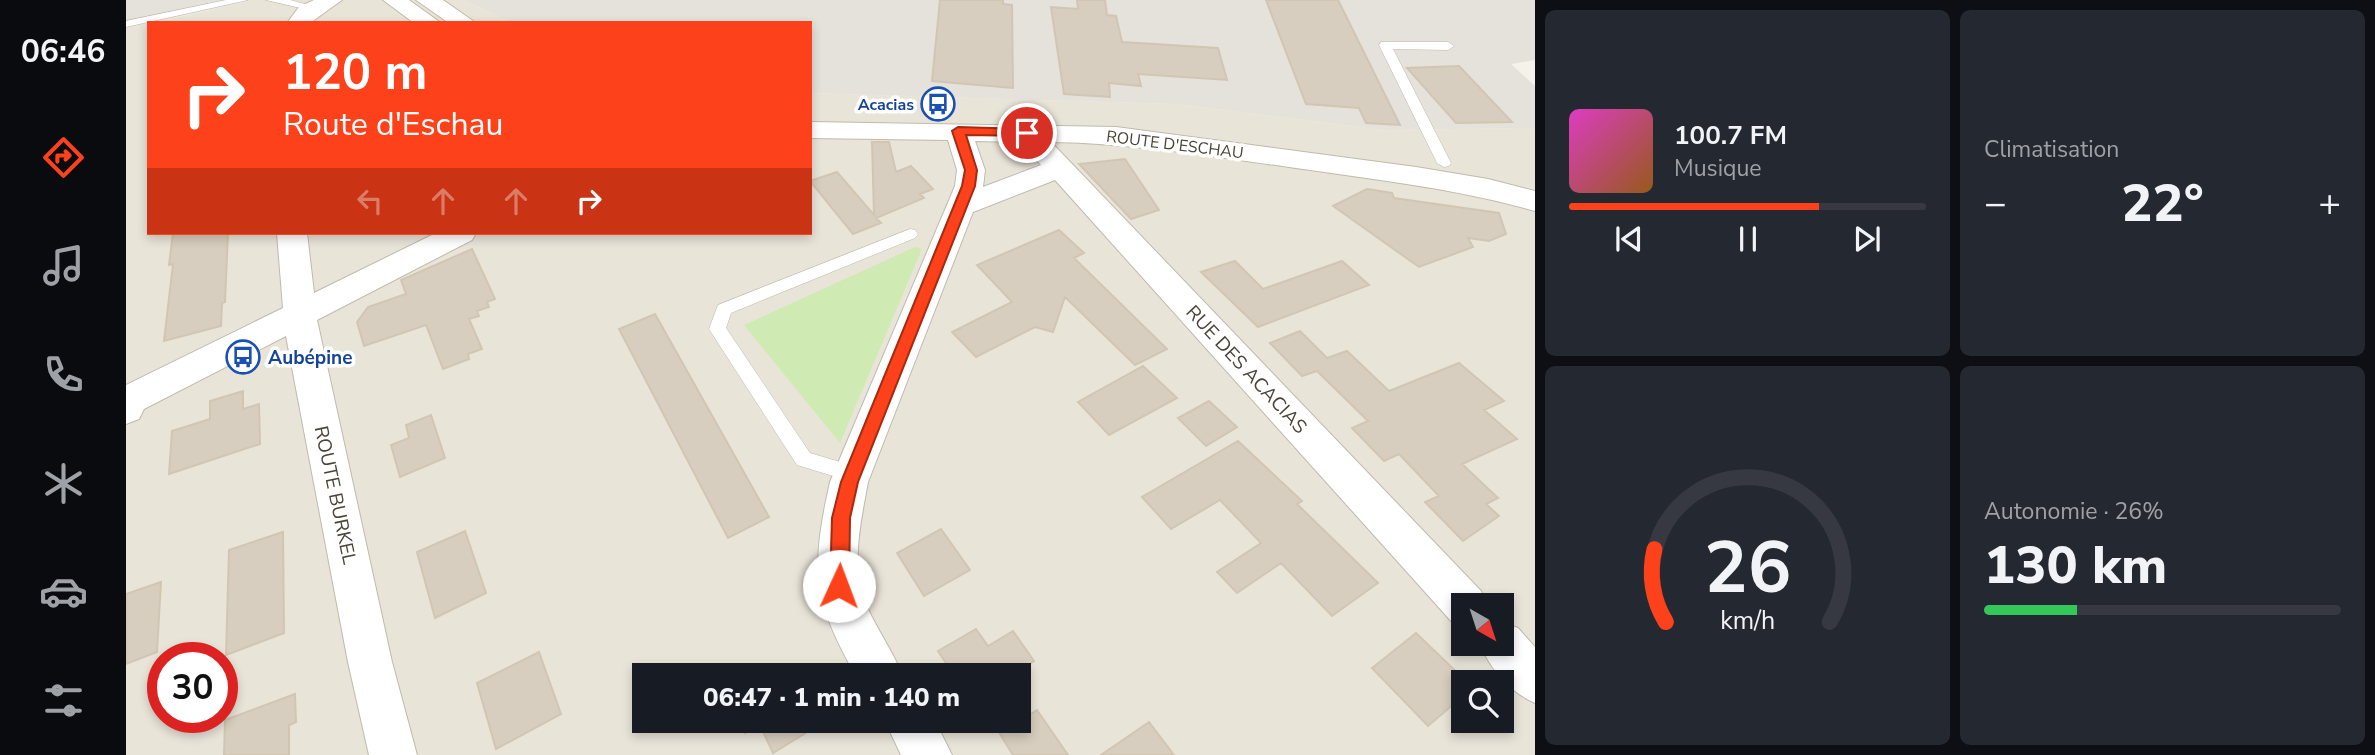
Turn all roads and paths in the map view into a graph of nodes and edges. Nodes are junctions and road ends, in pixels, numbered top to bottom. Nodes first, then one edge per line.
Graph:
1 (242, 0) edge
2 (272, 0) edge
3 (394, 0) edge
4 (427, 0) edge
5 (314, 10) edge
6 (426, 21) edge
7 (462, 21) edge
8 (126, 24) edge
9 (1448, 46) dead end
10 (812, 114) edge
11 (812, 130) edge
12 (958, 131) junction
13 (1027, 133) junction
14 (1444, 163) junction
15 (1059, 167) junction
16 (1535, 177) edge
17 (1488, 188) junction
18 (1535, 191) edge
19 (1535, 201) edge
20 (960, 206) junction
21 (909, 234) dead end
22 (292, 235) edge
23 (457, 235) edge
24 (300, 316) junction
25 (127, 404) edge
26 (853, 474) junction
27 (1454, 593) edge
28 (1513, 656) edge
29 (873, 663) edge
30 (1535, 680) edge
31 (915, 733) edge
32 (393, 755) edge
33 (928, 755) edge

1 - 8 lane
2 - 5 lane
3 - 6 street
4 - 7 street
9 - 14 lane
10 - 14 street, ROUTE D'ESCHAU
11 - 12 street, ROUTE D'ESCHAU
12 - 13 street, ROUTE D'ESCHAU
12 - 20 street
13 - 15 street, RUE DES ACACIAS
13 - 17 street, ROUTE D'ESCHAU
14 - 16 street, ROUTE D'ESCHAU
15 - 20 street
15 - 27 street, RUE DES ACACIAS
17 - 18 street
17 - 19 street, ROUTE D'ESCHAU
20 - 26 street
21 - 26 lane
22 - 24 street, ROUTE BURKEL
23 - 24 street
24 - 25 street
24 - 32 street, ROUTE BURKEL
26 - 29 street
28 - 30 street
31 - 33 street

